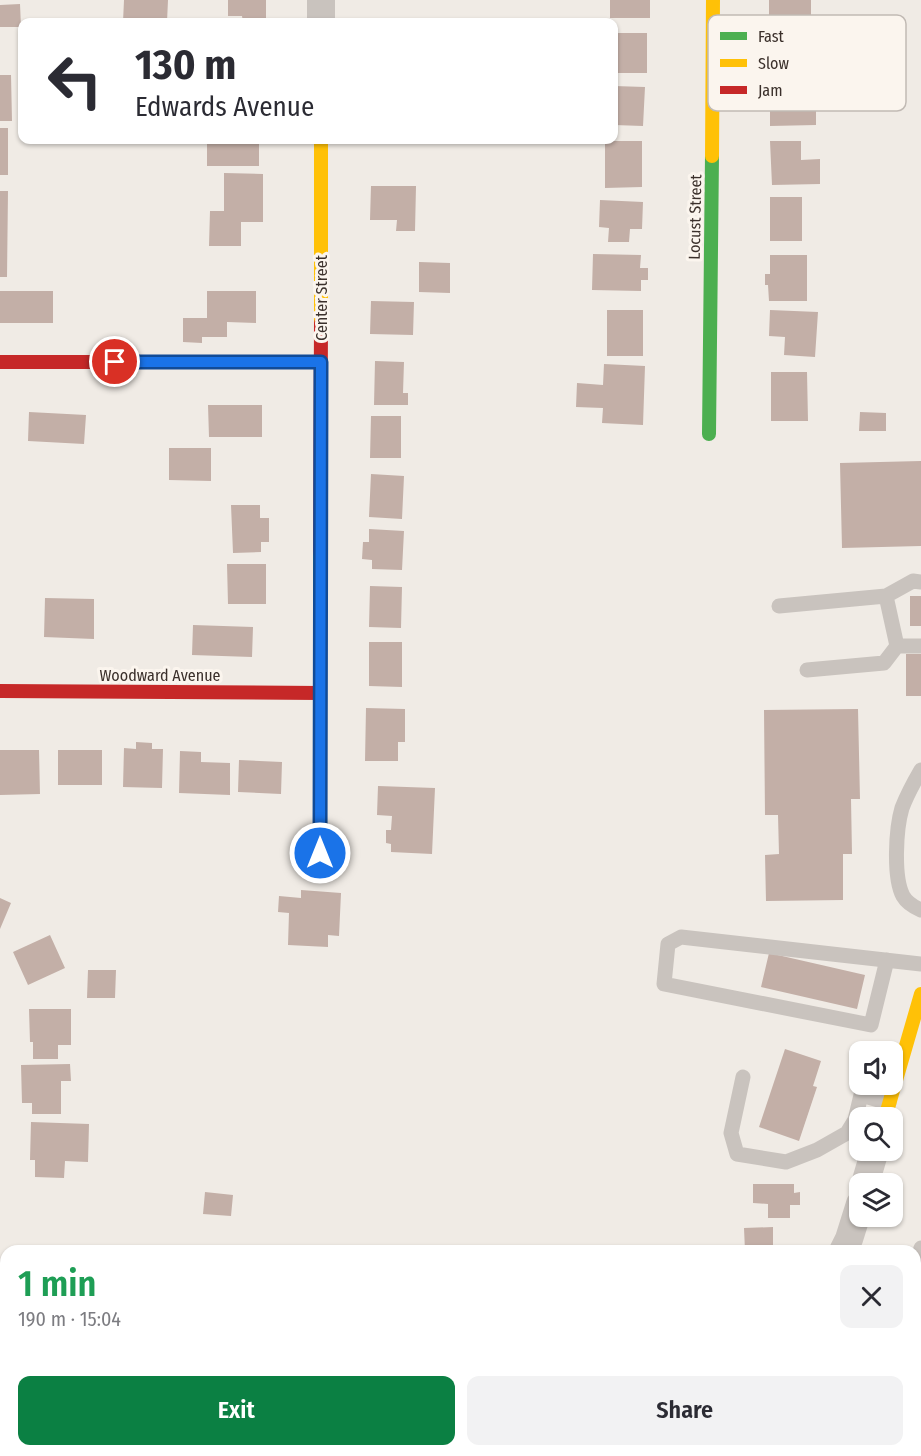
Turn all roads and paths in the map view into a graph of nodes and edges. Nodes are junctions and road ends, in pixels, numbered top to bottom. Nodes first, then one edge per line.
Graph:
1 (321, 0) edge
2 (713, 0) edge
3 (713, 15) edge
4 (321, 18) edge
5 (712, 111) edge
6 (321, 144) edge
7 (0, 362) edge
8 (321, 362) junction
9 (709, 435) dead end
10 (921, 582) edge
11 (886, 596) junction
12 (779, 606) dead end
13 (897, 646) junction
14 (921, 646) edge
15 (807, 670) dead end
16 (0, 690) edge
17 (320, 693) junction
18 (921, 770) edge
19 (320, 853) dead end
20 (921, 910) edge
21 (887, 960) junction
22 (921, 964) edge
23 (921, 994) edge
24 (916, 1030) edge
25 (743, 1077) dead end
26 (858, 1107) edge
27 (882, 1107) edge
28 (888, 1107) edge
29 (849, 1130) edge
30 (853, 1227) edge
31 (846, 1245) edge

1 - 4 street
2 - 3 street, Locust Street
5 - 9 street, Locust Street
6 - 8 street, Center Street
7 - 8 street
8 - 17 street, Center Street
10 - 11 lane
11 - 12 lane
11 - 13 lane
13 - 14 lane
13 - 15 lane
16 - 17 street, Woodward Avenue
17 - 19 street, Center Street
18 - 20 lane
21 - 21 lane
21 - 22 lane
23 - 24 street
24 - 28 street
25 - 29 lane
26 - 27 lane
30 - 31 street

